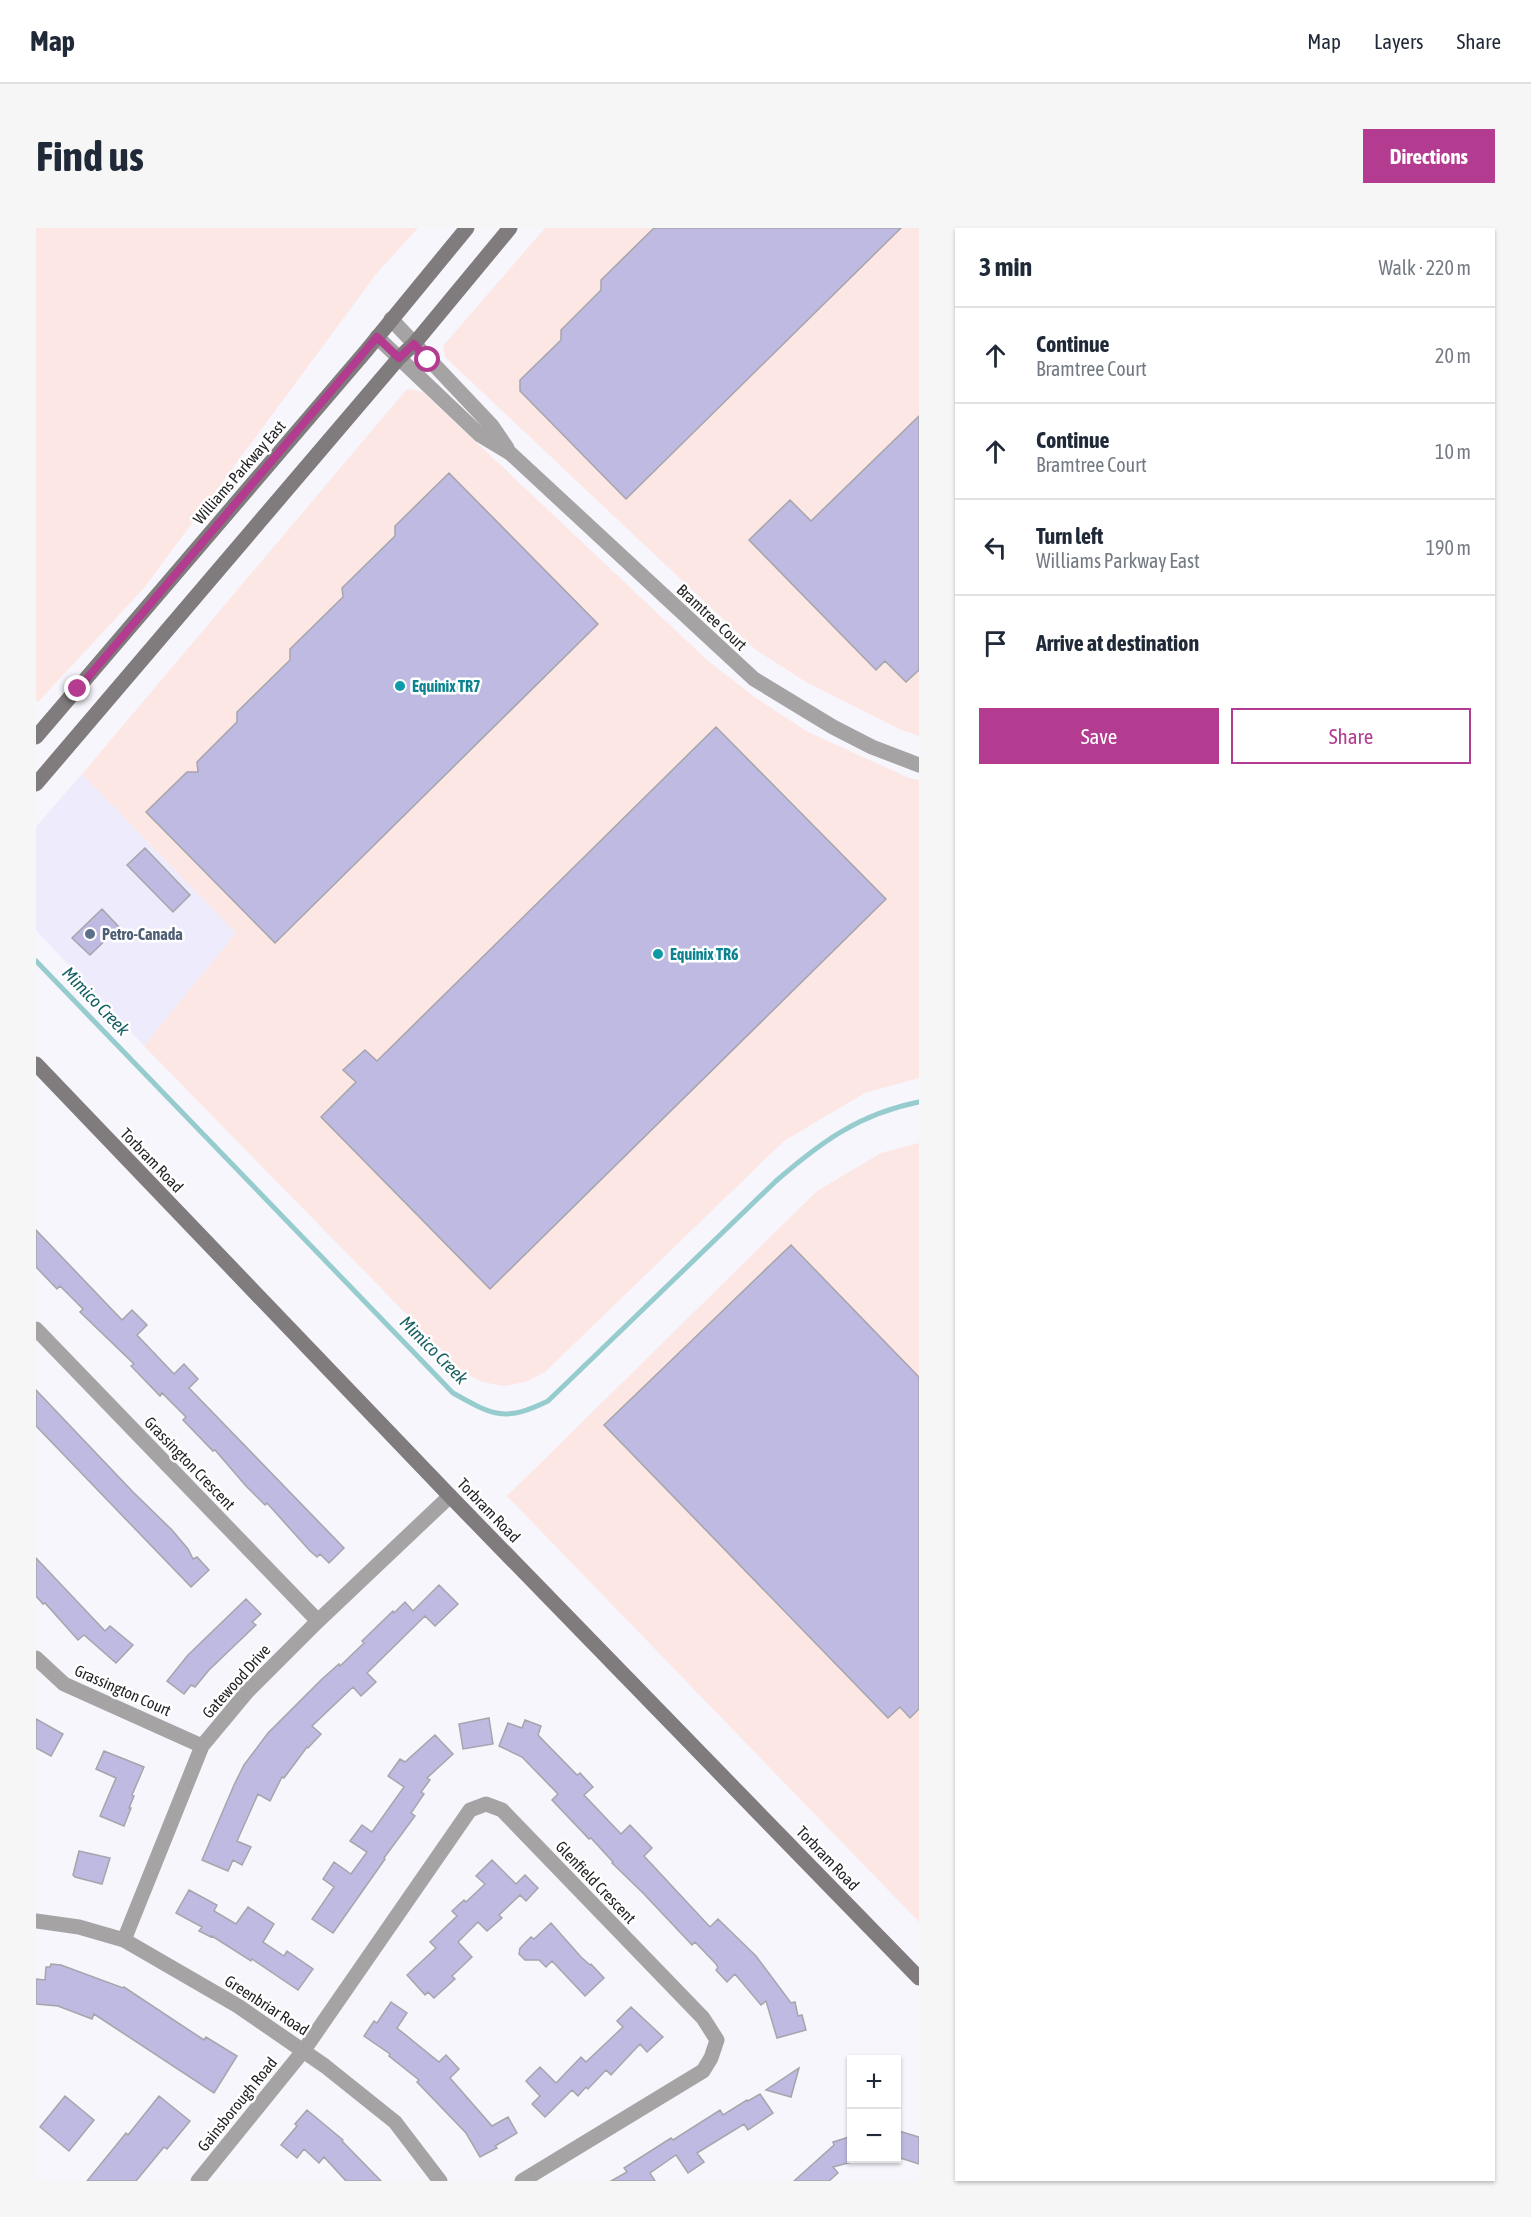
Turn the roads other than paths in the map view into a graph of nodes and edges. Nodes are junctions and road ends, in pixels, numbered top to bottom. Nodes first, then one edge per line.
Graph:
1 (467, 228) edge
2 (510, 228) edge
3 (391, 319) junction
4 (377, 337) junction
5 (414, 344) junction
6 (399, 358) junction
7 (510, 453) junction
8 (36, 738) edge
9 (919, 765) edge
10 (36, 784) edge
11 (36, 1064) edge
12 (36, 1329) edge
13 (450, 1496) junction
14 (318, 1621) junction
15 (36, 1658) edge
16 (202, 1746) junction
17 (36, 1921) edge
18 (124, 1941) junction
19 (919, 1978) edge
20 (304, 2050) junction
21 (198, 2181) edge
22 (440, 2181) edge
23 (522, 2181) edge

1 - 3 main road, Williams Parkway East
2 - 5 main road
3 - 4 main road, Williams Parkway East
3 - 5 street, Bramtree Court
4 - 6 street, Bramtree Court
4 - 8 main road, Williams Parkway East
5 - 6 main road
5 - 7 street, Bramtree Court
6 - 7 street, Bramtree Court
6 - 10 main road
7 - 9 street, Bramtree Court
11 - 13 main road, Torbram Road
12 - 14 street, Grassington Crescent
13 - 14 street, Gatewood Drive
13 - 19 main road, Torbram Road
14 - 16 street, Gatewood Drive
15 - 16 street, Grassington Court
16 - 18 street, Gatewood Drive
17 - 18 street, Greenbriar Road
18 - 20 street, Greenbriar Road
20 - 21 street, Gainsborough Road
20 - 22 street, Greenbriar Road
20 - 23 street, Glenfield Crescent

